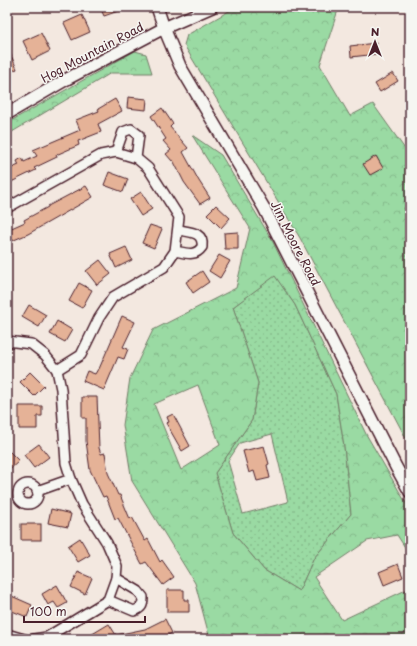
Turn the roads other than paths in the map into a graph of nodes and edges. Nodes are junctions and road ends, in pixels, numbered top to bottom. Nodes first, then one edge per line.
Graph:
1 (157, 7) edge
2 (212, 7) edge
3 (164, 28) junction
4 (7, 114) edge
5 (116, 152) junction
6 (136, 158) junction
7 (7, 208) edge
8 (179, 230) junction
9 (175, 251) junction
10 (7, 341) edge
11 (57, 370) junction
12 (70, 479) junction
13 (37, 490) dead end
14 (410, 492) edge
15 (116, 578) junction
16 (108, 600) junction
17 (7, 634) edge
18 (24, 639) edge
19 (34, 639) edge

1 - 3 street, Jim Moore Road
2 - 3 street, Hog Mountain Road
3 - 4 street, Hog Mountain Road
3 - 14 street, Jim Moore Road
5 - 6 street
5 - 6 street
5 - 7 street
6 - 8 street
8 - 9 street
8 - 9 street
9 - 11 street
10 - 11 street
11 - 12 street
12 - 13 street
12 - 15 street
15 - 16 street
15 - 16 street
16 - 19 street
17 - 18 street

